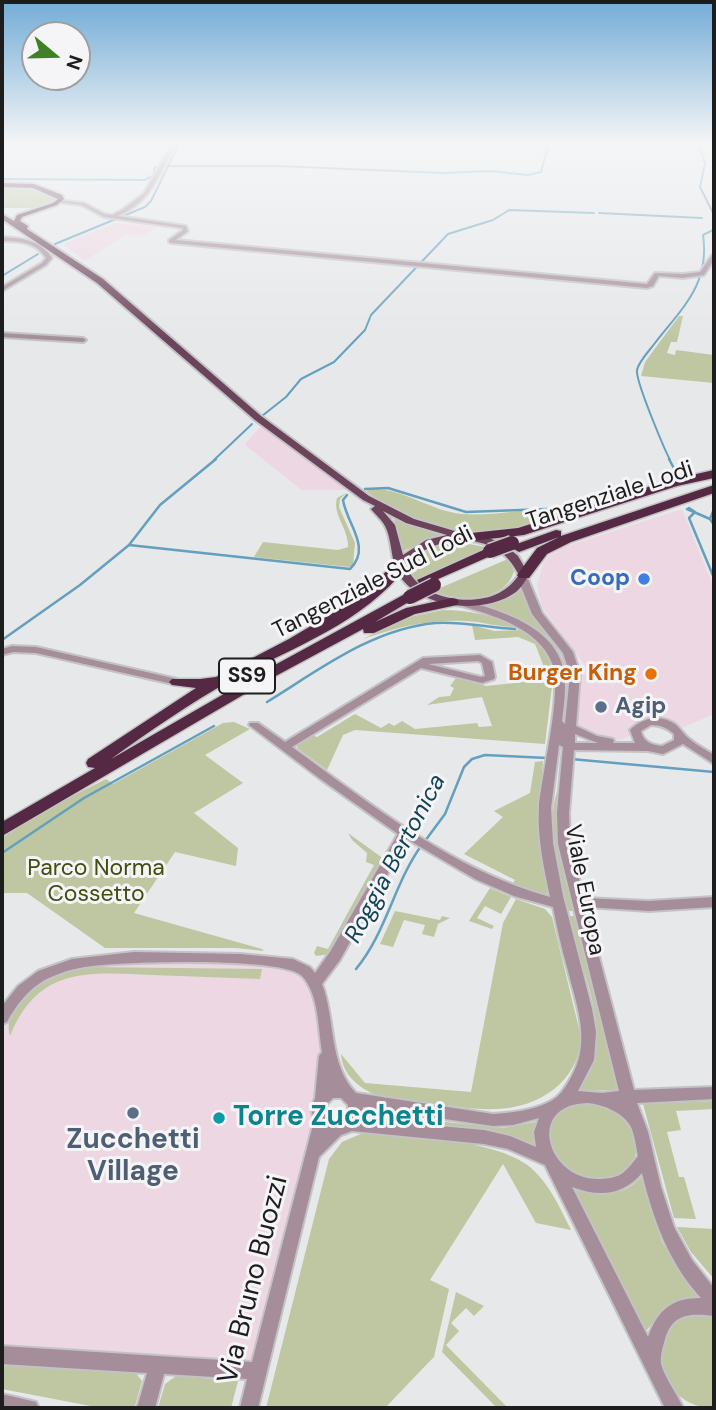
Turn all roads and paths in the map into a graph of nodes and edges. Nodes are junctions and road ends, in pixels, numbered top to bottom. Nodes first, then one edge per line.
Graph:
1 (42, 208) edge
2 (90, 208) edge
3 (129, 208) edge
4 (36, 210) junction
5 (6, 212) edge
6 (111, 217) junction
7 (2, 223) edge
8 (29, 233) junction
9 (2, 239) edge
10 (714, 256) edge
11 (2, 289) edge
12 (2, 335) edge
13 (83, 340) dead end
14 (714, 475) edge
15 (714, 484) edge
16 (714, 489) edge
17 (366, 498) junction
18 (468, 537) junction
19 (515, 545) junction
20 (400, 564) junction
21 (523, 577) junction
22 (406, 594) junction
23 (457, 602) junction
24 (2, 652) edge
25 (421, 665) junction
26 (224, 678) junction
27 (177, 682) junction
28 (560, 683) junction
29 (182, 703) junction
30 (254, 725) dead end
31 (570, 728) junction
32 (635, 734) junction
33 (680, 737) junction
34 (285, 747) junction
35 (648, 747) junction
36 (670, 748) junction
37 (568, 755) junction
38 (712, 759) edge
39 (116, 761) junction
40 (94, 764) junction
41 (2, 819) edge
42 (2, 830) edge
43 (405, 832) junction
44 (578, 902) junction
45 (714, 902) edge
46 (558, 904) junction
47 (314, 984) junction
48 (2, 1018) edge
49 (328, 1042) junction
50 (714, 1093) edge
51 (628, 1097) junction
52 (322, 1098) junction
53 (351, 1098) junction
54 (600, 1098) junction
55 (559, 1104) junction
56 (635, 1120) junction
57 (321, 1121) junction
58 (344, 1126) junction
59 (645, 1159) junction
60 (310, 1164) junction
61 (551, 1164) junction
62 (714, 1300) edge
63 (714, 1308) edge
64 (2, 1355) edge
65 (652, 1362) junction
66 (158, 1364) junction
67 (258, 1371) junction
68 (671, 1401) edge
69 (2, 1403) edge
70 (30, 1408) edge
71 (146, 1408) edge
72 (249, 1408) edge
73 (682, 1408) edge

1 - 4 main road
2 - 6 street
3 - 6 street
4 - 5 main road
4 - 8 main road
5 - 8 main road
6 - 10 street
7 - 8 main road
8 - 17 main road
9 - 11 street
12 - 13 street
14 - 18 highway
14 - 19 highway, Tangenziale Sud Lodi / SS9
15 - 19 highway, Tangenziale Lodi / SS9
16 - 21 highway
17 - 18 main road
17 - 20 main road
18 - 20 main road
18 - 21 main road
19 - 22 highway, Tangenziale Sud Lodi / SS9, bridge
20 - 23 main road
20 - 26 highway
21 - 23 main road
21 - 31 street, Viale Europa
22 - 39 highway, Tangenziale Sud Lodi / SS9
22 - 40 highway, Tangenziale Sud Lodi / SS9
23 - 28 street, Viale Europa
23 - 39 highway
24 - 27 street
25 - 25 street
25 - 34 street
26 - 27 highway
26 - 29 highway
27 - 29 highway
28 - 37 street, Viale Europa
28 - 46 street, Viale Europa
29 - 40 highway
30 - 34 street
31 - 32 street
31 - 37 street, Viale Europa
32 - 33 street
32 - 35 street
33 - 36 street
33 - 38 street
34 - 43 street
35 - 36 street
35 - 37 street
36 - 38 street
37 - 44 street, Viale Europa
39 - 42 highway, Tangenziale Sud Lodi / SS9
40 - 41 highway, Tangenziale Sud Lodi / SS9
43 - 46 street
43 - 47 street
44 - 45 street
44 - 51 street, Viale Europa
46 - 55 street, Viale Europa
47 - 48 street
47 - 49 street
49 - 52 street
49 - 53 street
50 - 51 street
51 - 54 street
51 - 56 street, Viale Europa
52 - 53 street
52 - 57 street
53 - 55 street
53 - 58 street
54 - 55 street
54 - 56 street
55 - 61 street, Viale Europa
56 - 59 street, Viale Europa
57 - 58 street
57 - 60 street, Via Bruno Buozzi
58 - 60 street, Via Bruno Buozzi
58 - 61 street
59 - 61 street
59 - 62 street, Viale Europa
60 - 67 street, Via Bruno Buozzi
61 - 65 street, Viale Europa
63 - 65 street
64 - 66 street
65 - 68 street, Viale Europa
66 - 67 street
66 - 71 street
67 - 72 street, Via Bruno Buozzi
68 - 73 street, Viale Europa
69 - 70 street

